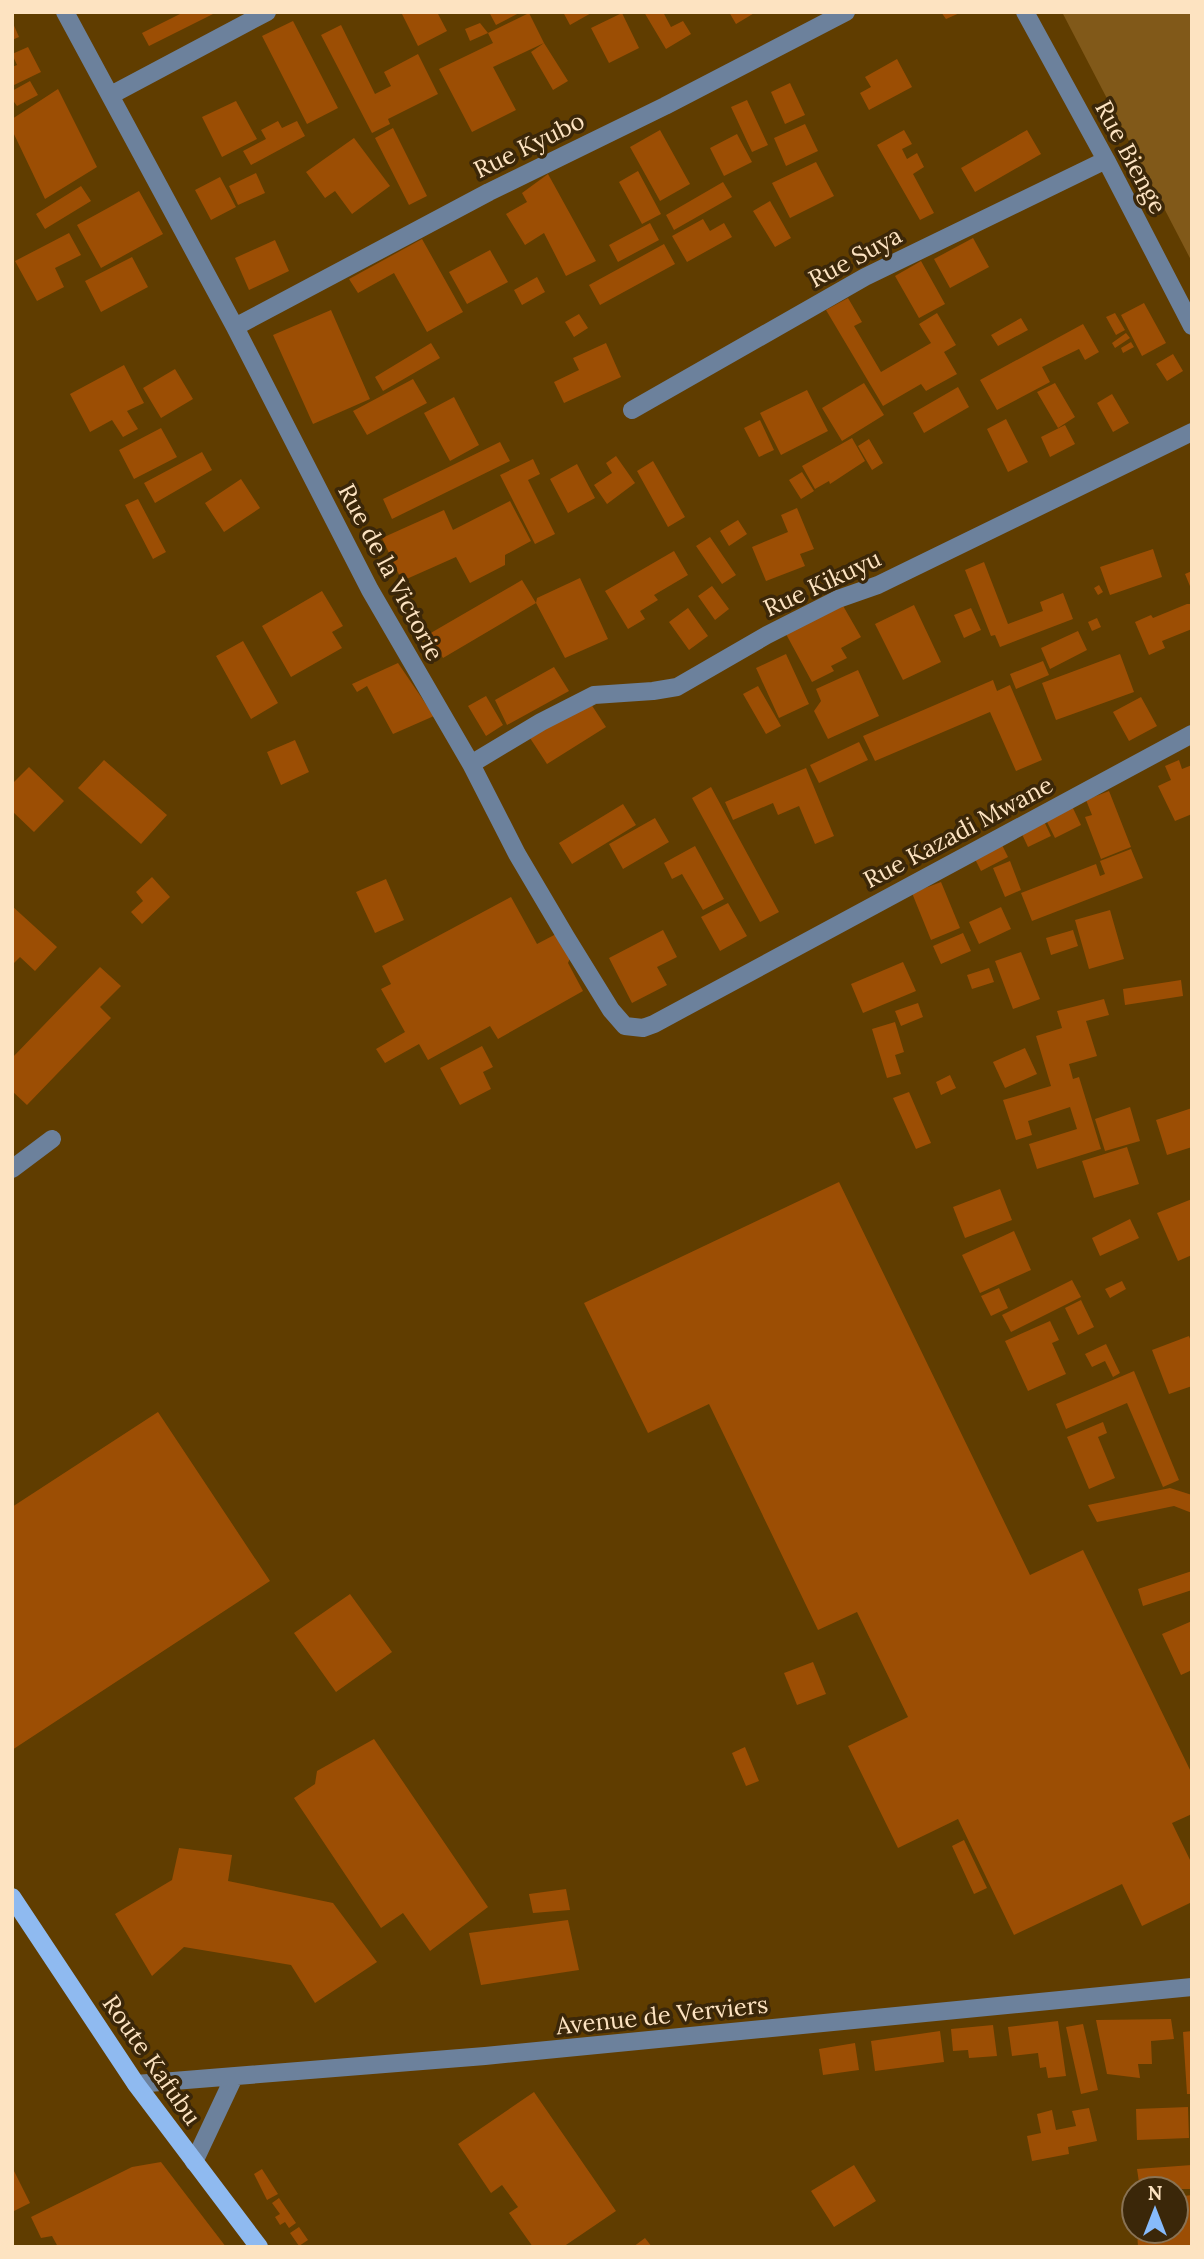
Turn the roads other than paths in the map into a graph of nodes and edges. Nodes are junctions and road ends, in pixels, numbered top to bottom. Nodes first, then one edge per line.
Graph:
1 (65, 12) edge
2 (267, 12) edge
3 (846, 12) edge
4 (1026, 12) edge
5 (111, 95) junction
6 (1106, 160) junction
7 (1192, 326) edge
8 (235, 327) junction
9 (632, 410) dead end
10 (1192, 432) edge
11 (1192, 734) edge
12 (471, 764) junction
13 (747, 973) joint
14 (52, 1139) dead end
15 (12, 1169) edge
16 (12, 1897) edge
17 (1192, 1987) edge
18 (234, 2077) junction
19 (136, 2084) junction
20 (194, 2162) junction
21 (259, 2247) edge

1 - 5 street, Rue de la Victorie
2 - 5 street
3 - 8 street, Rue Kyubo
4 - 6 street, Rue Bienge
5 - 8 street, Rue de la Victorie
6 - 7 street, Rue Bienge
6 - 9 street, Rue Suya
8 - 12 street, Rue de la Victorie
10 - 12 street, Rue Kikuyu
11 - 13 street, Rue Kazadi Mwane
12 - 13 street, Rue de la Victorie
14 - 15 street
16 - 19 main road, Route Kafubu
17 - 18 street, Avenue de Verviers
18 - 19 street, Avenue de Verviers
18 - 20 street
19 - 20 main road, Route Kafubu
20 - 21 main road, Route Kafubu

